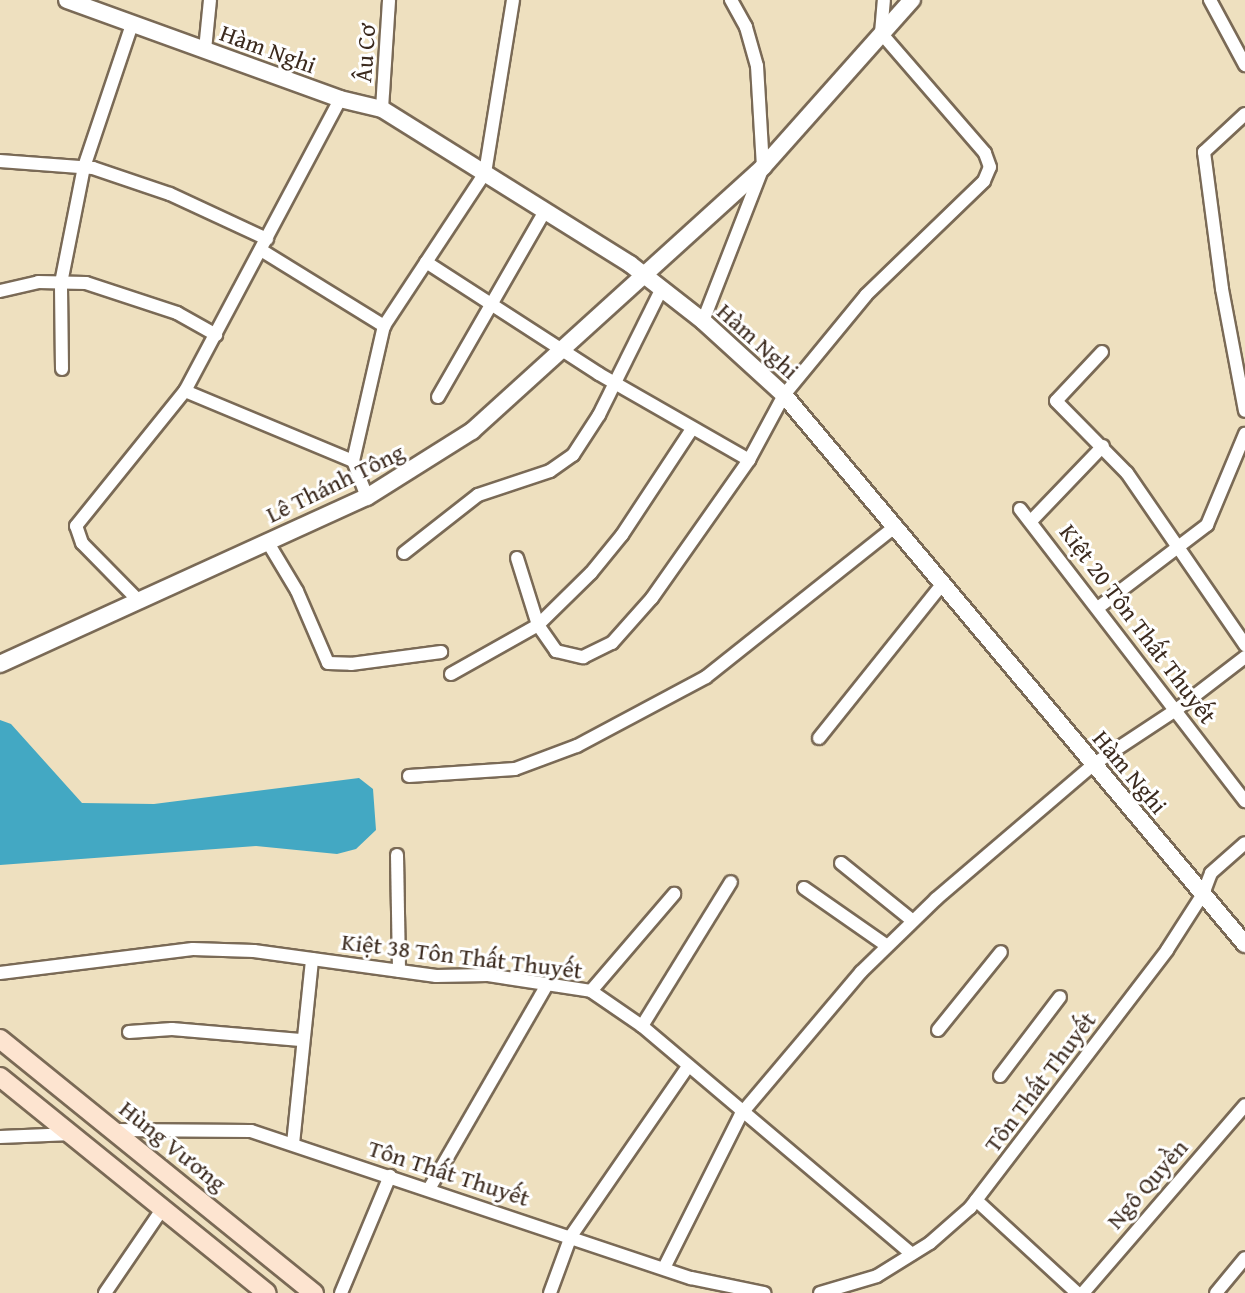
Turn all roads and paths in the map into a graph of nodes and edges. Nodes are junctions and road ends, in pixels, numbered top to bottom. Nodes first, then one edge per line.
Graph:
1 (67, 0) edge
2 (210, 0) edge
3 (389, 0) edge
4 (513, 0) edge
5 (731, 0) edge
6 (884, 0) edge
7 (912, 0) edge
8 (1210, 0) edge
9 (100, 6) edge
10 (132, 23) junction
11 (881, 33) junction
12 (205, 50) junction
13 (1245, 65) edge
14 (340, 100) junction
15 (382, 109) junction
16 (1245, 114) edge
17 (0, 162) edge
18 (84, 167) junction
19 (763, 167) junction
20 (485, 173) junction
21 (545, 211) junction
22 (264, 245) junction
23 (426, 262) junction
24 (644, 273) junction
25 (61, 283) junction
26 (662, 288) junction
27 (0, 291) edge
28 (494, 306) junction
29 (704, 321) junction
30 (384, 326) junction
31 (216, 335) junction
32 (562, 349) junction
33 (1102, 352) dead end
34 (62, 369) dead end
35 (615, 384) junction
36 (186, 391) junction
37 (784, 395) junction
38 (438, 397) dead end
39 (1245, 411) edge
40 (692, 429) junction
41 (1245, 434) edge
42 (1103, 446) junction
43 (749, 460) junction
44 (353, 461) junction
45 (367, 498) junction
46 (1020, 509) dead end
47 (1032, 519) junction
48 (896, 526) junction
49 (267, 541) junction
50 (1180, 547) junction
51 (404, 554) dead end
52 (517, 558) dead end
53 (943, 583) junction
54 (137, 598) junction
55 (1099, 607) junction
56 (538, 625) junction
57 (1245, 645) edge
58 (441, 652) dead end
59 (1245, 657) edge
60 (0, 664) edge
61 (451, 674) dead end
62 (1176, 710) junction
63 (819, 738) dead end
64 (1094, 764) junction
65 (409, 776) dead end
66 (1245, 801) edge
67 (1245, 843) edge
68 (397, 855) dead end
69 (841, 863) dead end
70 (731, 882) dead end
71 (804, 888) dead end
72 (674, 894) dead end
73 (1203, 894) junction
74 (913, 921) junction
75 (1245, 944) edge
76 (887, 946) junction
77 (1001, 952) dead end
78 (312, 959) junction
79 (399, 971) junction
80 (0, 973) edge
81 (548, 983) junction
82 (591, 991) junction
83 (1060, 997) dead end
84 (642, 1026) junction
85 (938, 1030) dead end
86 (130, 1032) dead end
87 (0, 1039) edge
88 (302, 1040) junction
89 (687, 1068) junction
90 (1000, 1076) dead end
91 (0, 1077) edge
92 (1245, 1105) edge
93 (741, 1114) junction
94 (115, 1130) junction
95 (72, 1134) junction
96 (0, 1137) edge
97 (293, 1144) junction
98 (390, 1176) junction
99 (429, 1189) junction
100 (976, 1200) junction
101 (163, 1208) junction
102 (571, 1236) junction
103 (912, 1254) junction
104 (1245, 1258) edge
105 (663, 1268) junction
106 (836, 1292) edge
107 (105, 1293) edge
108 (268, 1293) edge
109 (314, 1293) edge
110 (341, 1293) edge
111 (550, 1293) edge
112 (764, 1293) edge
113 (820, 1293) edge
114 (1077, 1293) edge
115 (1083, 1293) edge
116 (1216, 1293) edge

1 - 9 street, Hàm Nghi
2 - 12 street
3 - 15 street, Âu Cơ
4 - 20 street
5 - 19 street
6 - 11 street
7 - 11 street, Lê Thánh Tông
8 - 13 street
9 - 10 street, Hàm Nghi
10 - 12 street, Hàm Nghi
10 - 18 street
11 - 19 street, Lê Thánh Tông
11 - 37 street
12 - 14 street, Hàm Nghi
14 - 15 street, Hàm Nghi
14 - 22 street
15 - 20 street, Hàm Nghi
16 - 39 street
17 - 18 street
18 - 22 street
18 - 25 street
19 - 24 street, Lê Thánh Tông
19 - 29 street
20 - 21 street, Hàm Nghi
20 - 23 street
21 - 24 street, Hàm Nghi
21 - 28 street
22 - 30 street
22 - 31 street
23 - 28 street
23 - 30 street
24 - 26 street, Hàm Nghi
24 - 32 street, Lê Thánh Tông
25 - 27 street
25 - 31 street
25 - 34 street
26 - 29 street, Hàm Nghi
26 - 35 street
28 - 32 street
28 - 38 street
29 - 37 street, Hàm Nghi
30 - 44 street
31 - 36 street
32 - 35 street
32 - 45 street, Lê Thánh Tông
33 - 42 street
35 - 40 street
35 - 51 street
36 - 44 street
36 - 54 street
37 - 43 street
37 - 48 street, Hàm Nghi
40 - 43 street
40 - 56 street
41 - 50 street
42 - 47 street
42 - 50 street
43 - 56 street
44 - 45 street
45 - 49 street, Lê Thánh Tông
46 - 47 street, Kiệt 20 Tôn Thất Thuyết
47 - 55 street, Kiệt 20 Tôn Thất Thuyết
48 - 53 street, Hàm Nghi
48 - 65 street
49 - 54 street, Lê Thánh Tông
49 - 58 street
50 - 55 street
50 - 57 street
52 - 56 street
53 - 63 street
53 - 64 street, Hàm Nghi
54 - 60 street, Lê Thánh Tông
55 - 62 street, Kiệt 20 Tôn Thất Thuyết
56 - 61 street
59 - 62 street
62 - 64 street
62 - 66 street, Kiệt 20 Tôn Thất Thuyết
64 - 73 street, Hàm Nghi
64 - 74 street
67 - 73 street, Tôn Thất Thuyết
68 - 79 street
69 - 74 street
70 - 84 street
71 - 76 street
72 - 82 street
73 - 75 street, Hàm Nghi
73 - 100 street, Tôn Thất Thuyết
74 - 76 street
76 - 93 street
77 - 85 street
78 - 79 street, Kiệt 38 Tôn Thất Thuyết
78 - 80 street, Kiệt 38 Tôn Thất Thuyết
78 - 88 street
79 - 81 street, Kiệt 38 Tôn Thất Thuyết
81 - 82 street, Kiệt 38 Tôn Thất Thuyết
81 - 99 street
82 - 84 street, Kiệt 38 Tôn Thất Thuyết
83 - 90 street
84 - 89 street, Kiệt 38 Tôn Thất Thuyết
86 - 88 street
87 - 94 main road, Hùng Vương
88 - 97 street
89 - 93 street, Kiệt 38 Tôn Thất Thuyết
89 - 102 street
91 - 95 main road
92 - 115 street, Ngô Quyền
93 - 103 street, Kiệt 38 Tôn Thất Thuyết
93 - 105 street
94 - 95 main road
94 - 97 street, Tôn Thất Thuyết
94 - 109 main road, Hùng Vương
95 - 96 street
95 - 101 main road
97 - 98 street, Tôn Thất Thuyết
98 - 99 street, Tôn Thất Thuyết
98 - 110 street
99 - 102 street, Tôn Thất Thuyết
100 - 103 street, Tôn Thất Thuyết
100 - 114 street
101 - 107 street
101 - 108 main road
102 - 105 street, Tôn Thất Thuyết
102 - 111 street
103 - 106 street, Tôn Thất Thuyết
104 - 116 street
105 - 112 street, Tôn Thất Thuyết
106 - 113 street, Tôn Thất Thuyết

